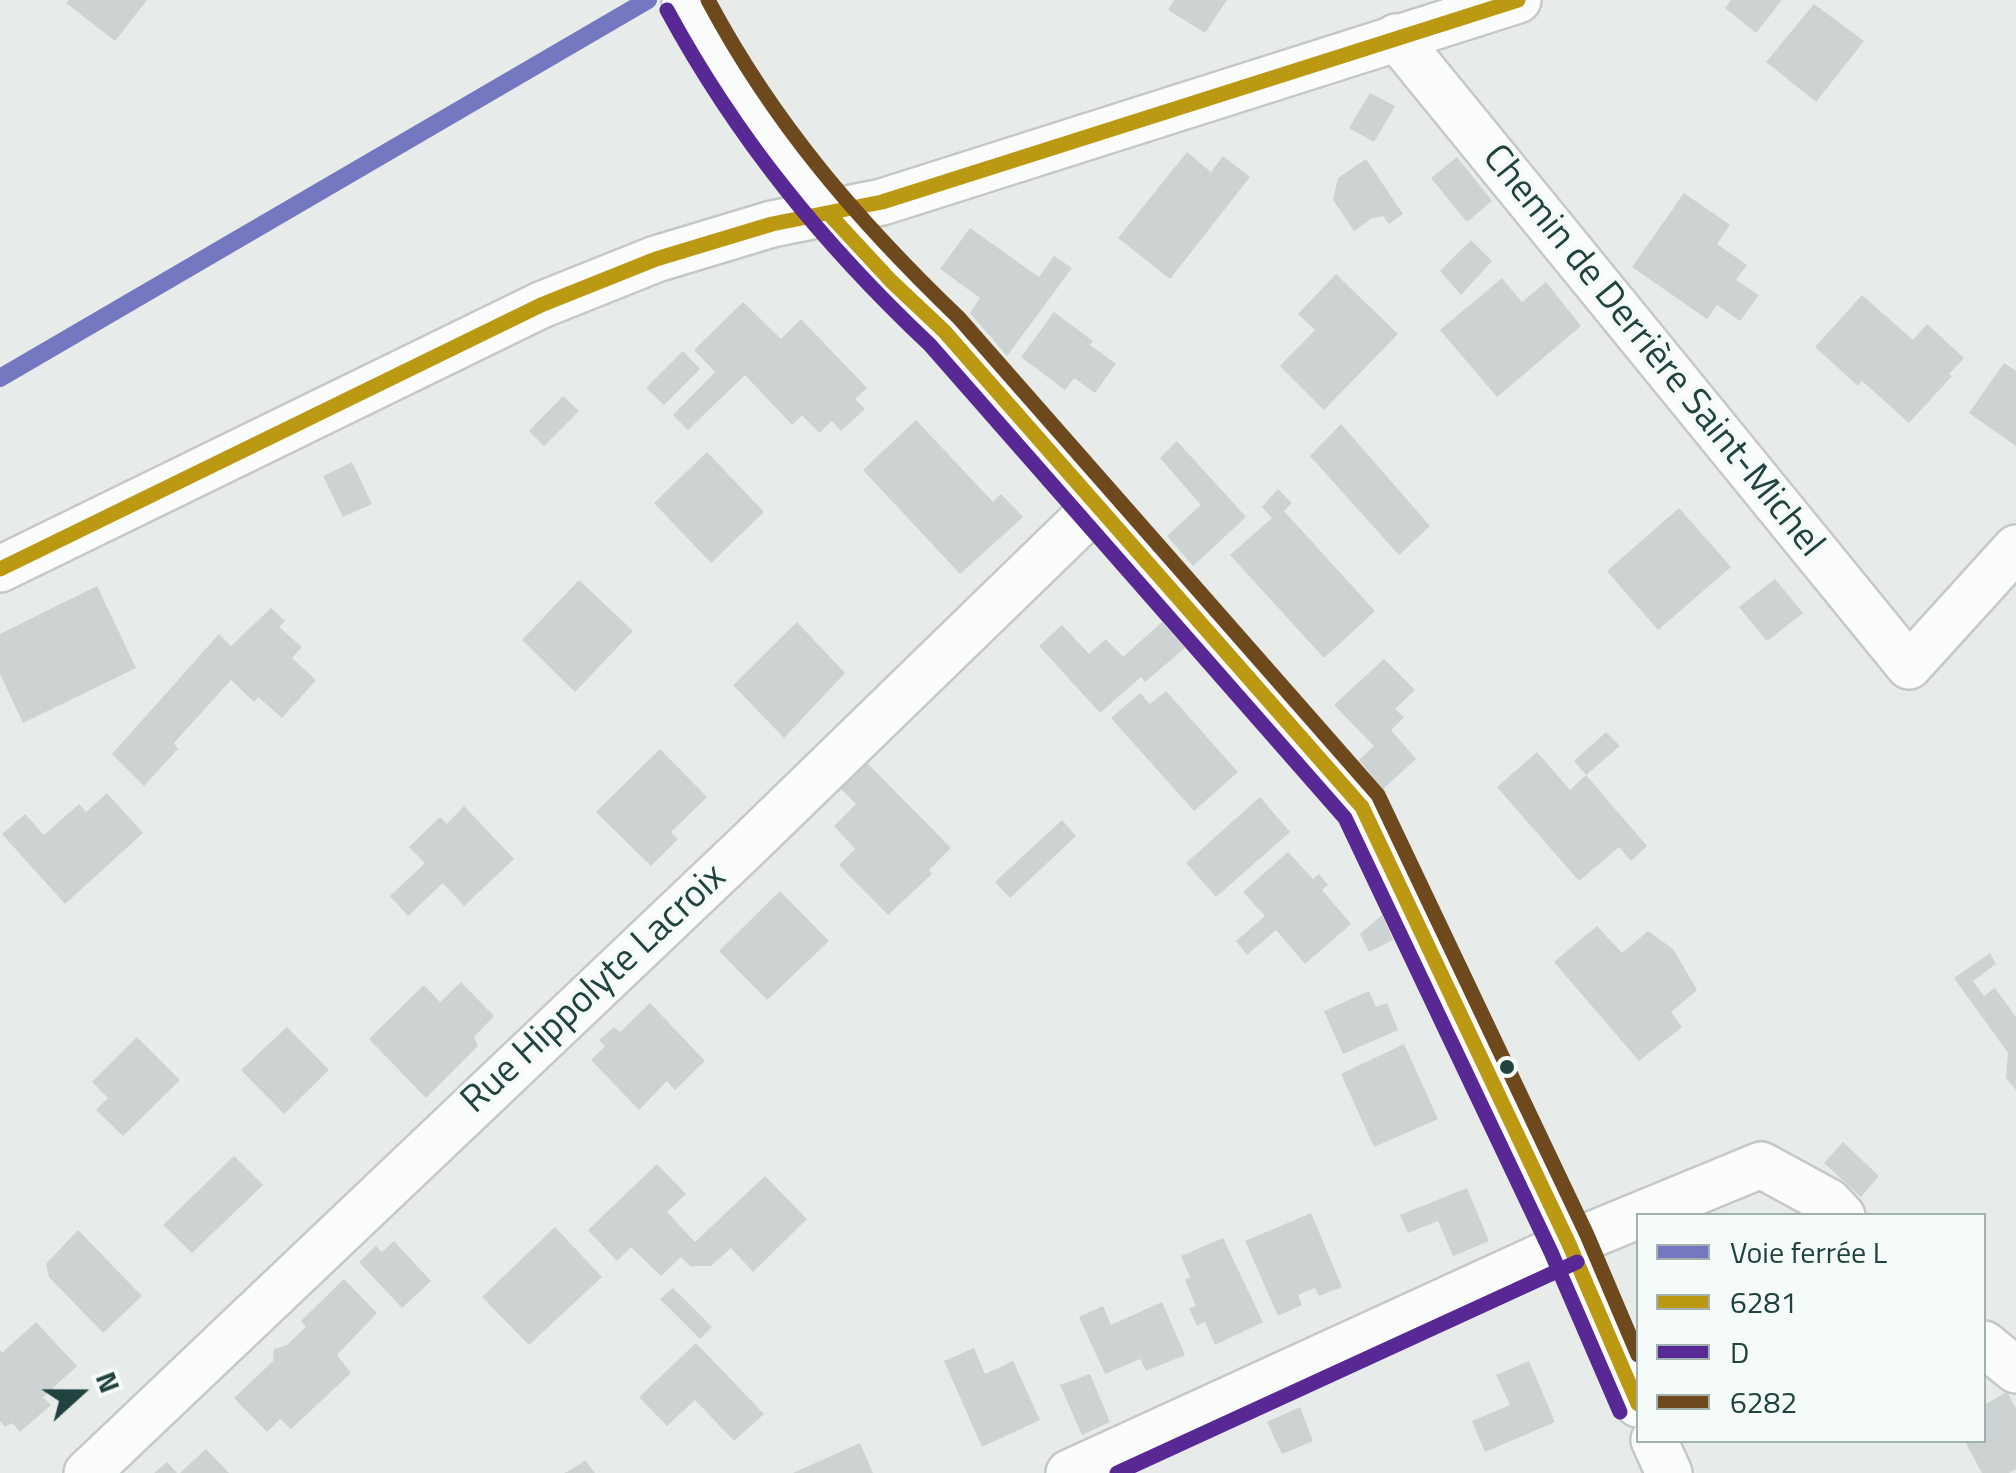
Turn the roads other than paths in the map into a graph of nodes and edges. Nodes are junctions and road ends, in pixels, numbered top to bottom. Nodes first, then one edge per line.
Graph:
1 (685, 0) edge
2 (1518, 0) edge
3 (1396, 38) junction
4 (829, 214) junction
5 (1099, 504) junction
6 (2016, 548) edge
7 (0, 569) edge
8 (1644, 1213) edge
9 (1839, 1213) edge
10 (1636, 1216) edge
11 (1569, 1244) junction
12 (1986, 1346) edge
13 (2016, 1370) edge
14 (1636, 1399) edge
15 (1655, 1443) edge
16 (87, 1473) edge
17 (1069, 1473) edge
18 (1668, 1473) edge

1 - 4 street
2 - 3 street
3 - 4 street
3 - 6 street, Chemin de Derrière Saint-Michel
4 - 5 street
4 - 7 street
5 - 11 street
5 - 16 street, Rue Hippolyte Lacroix
8 - 9 street
10 - 11 street
11 - 14 street
11 - 17 street
12 - 13 street
15 - 18 street

